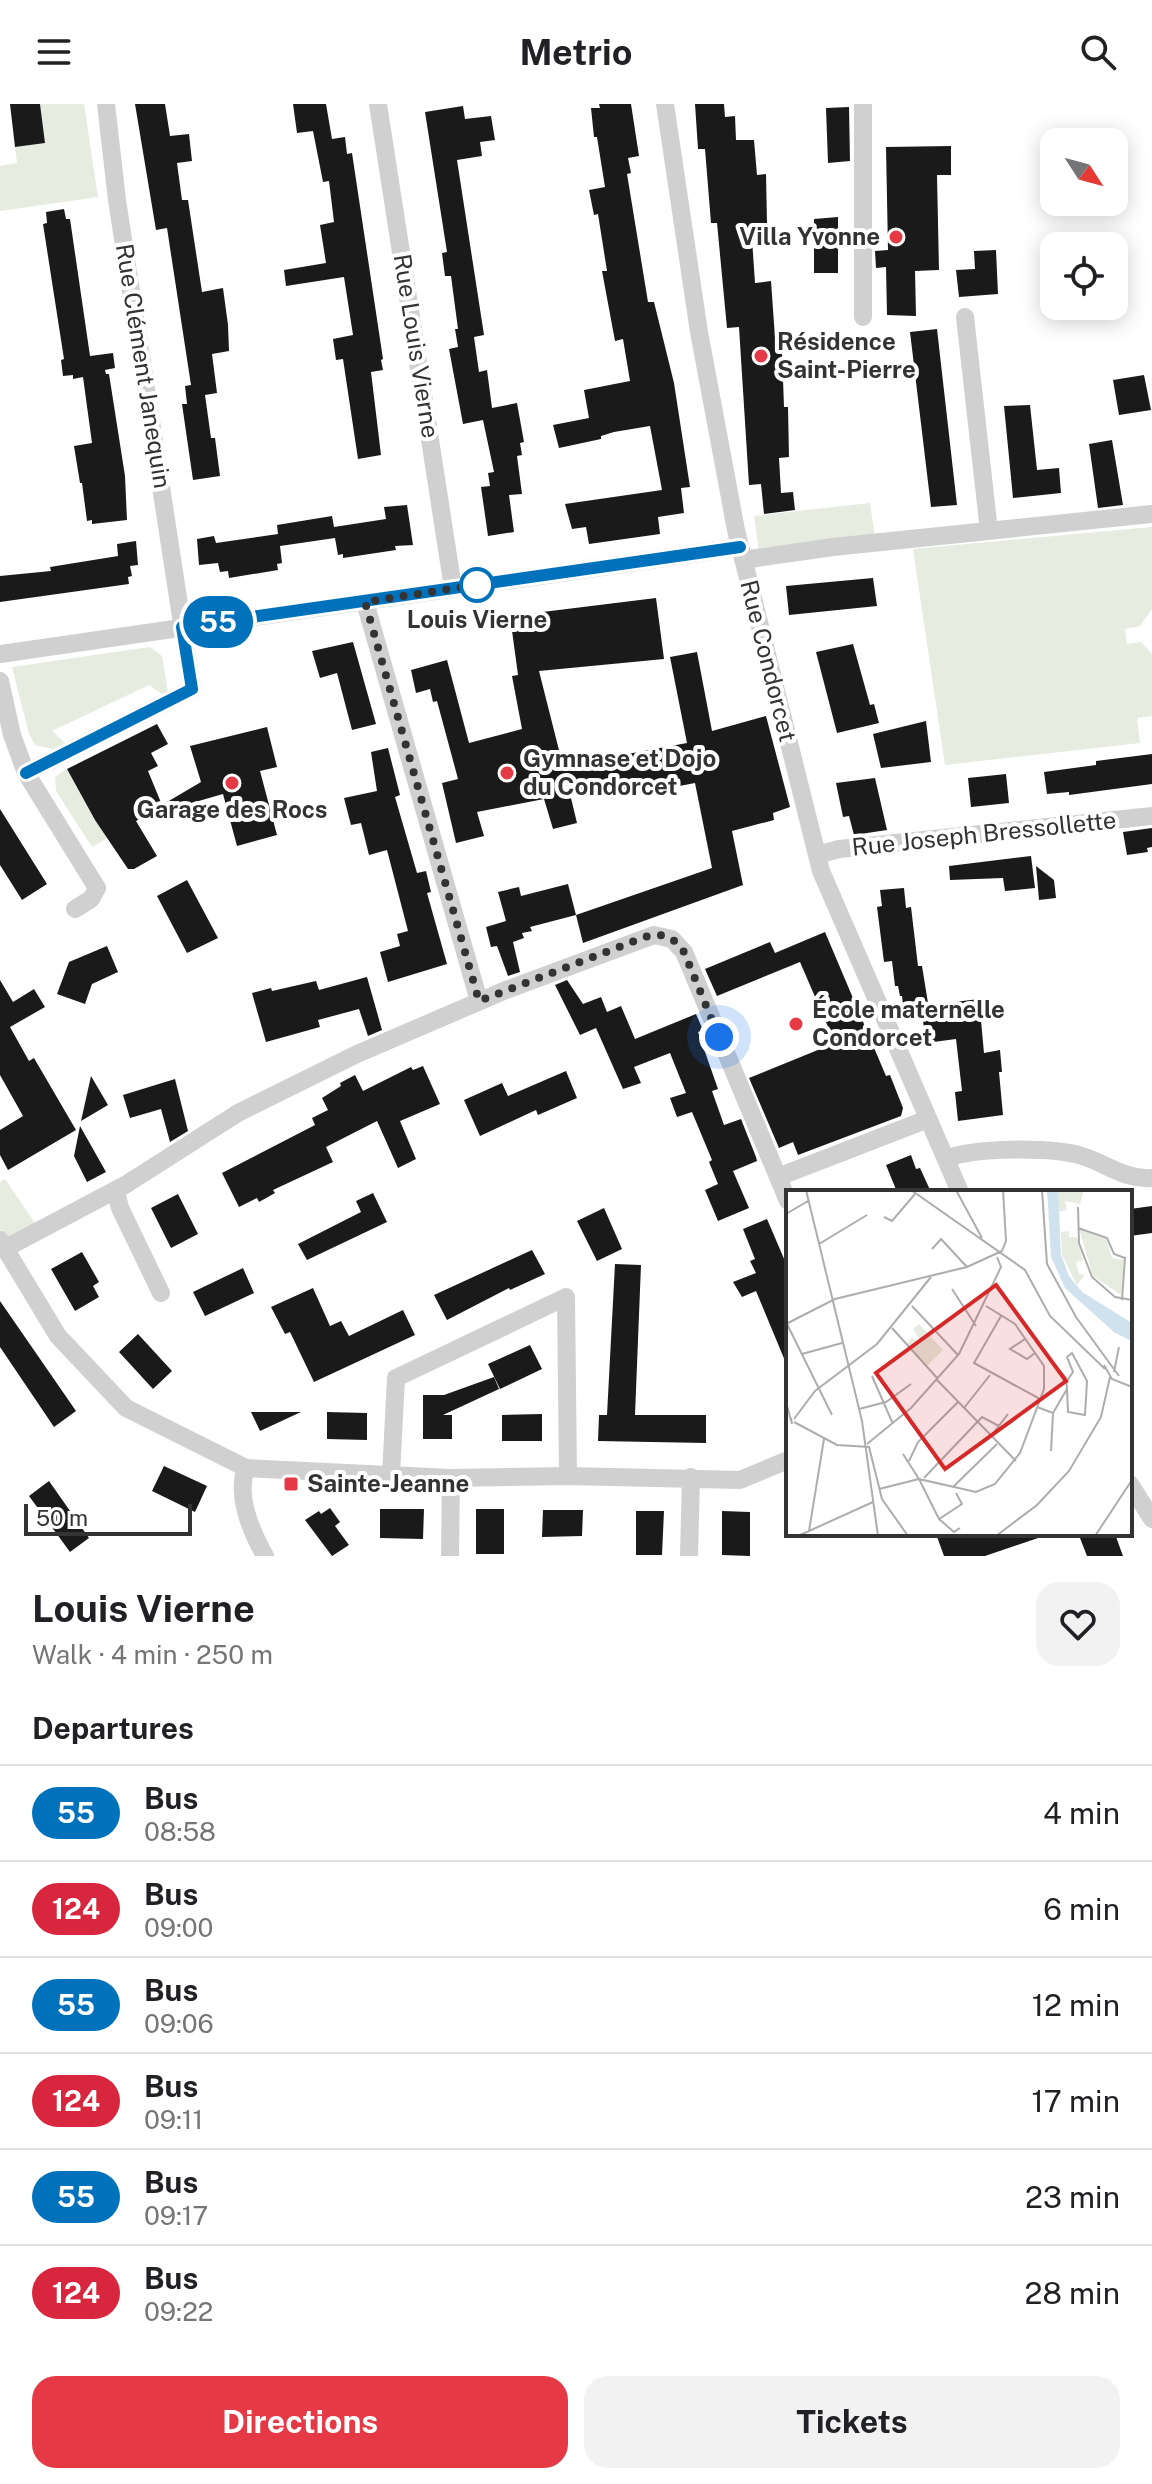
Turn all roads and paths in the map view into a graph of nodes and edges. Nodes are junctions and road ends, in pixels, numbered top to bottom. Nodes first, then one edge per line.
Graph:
1 (106, 104) edge
2 (378, 104) edge
3 (665, 104) edge
4 (863, 104) edge
5 (863, 317) dead end
6 (965, 317) dead end
7 (1152, 514) edge
8 (989, 531) junction
9 (741, 553) junction
10 (453, 588) junction
11 (365, 602) junction
12 (182, 627) junction
13 (0, 654) edge
14 (0, 681) edge
15 (26, 773) junction
16 (1152, 816) edge
17 (817, 855) junction
18 (75, 909) dead end
19 (479, 1001) junction
20 (928, 1119) junction
21 (946, 1159) junction
22 (778, 1177) junction
23 (1152, 1178) edge
24 (959, 1190) edge
25 (116, 1191) junction
26 (786, 1196) edge
27 (3, 1244) edge
28 (161, 1293) dead end
29 (786, 1461) edge
30 (246, 1468) junction
31 (391, 1475) junction
32 (568, 1476) junction
33 (691, 1477) junction
34 (451, 1478) junction
35 (1132, 1487) edge
36 (1152, 1519) edge
37 (259, 1554) edge
38 (450, 1556) edge
39 (689, 1556) edge

1 - 12 street, Rue Clément Janequin
2 - 10 street, Rue Louis Vierne
3 - 9 street, Rue Condorcet
4 - 5 street
6 - 8 street
7 - 8 street
8 - 9 street
9 - 10 street
9 - 17 street, Rue Condorcet
10 - 11 street
11 - 12 street
11 - 19 street
12 - 13 street
12 - 15 street, Rue Clément Janequin
14 - 15 street
15 - 18 street
16 - 17 street, Rue Joseph Bressollette
17 - 20 street, Rue Condorcet
19 - 22 street
19 - 25 street
20 - 21 street, Rue Condorcet
20 - 22 street
21 - 23 street
21 - 24 street, Rue Condorcet
22 - 26 street
25 - 27 street
25 - 28 street
27 - 30 street
29 - 33 street
30 - 31 street
30 - 37 street
31 - 32 street
31 - 34 street
32 - 33 street
32 - 34 street
33 - 39 street
34 - 38 street
35 - 36 street

